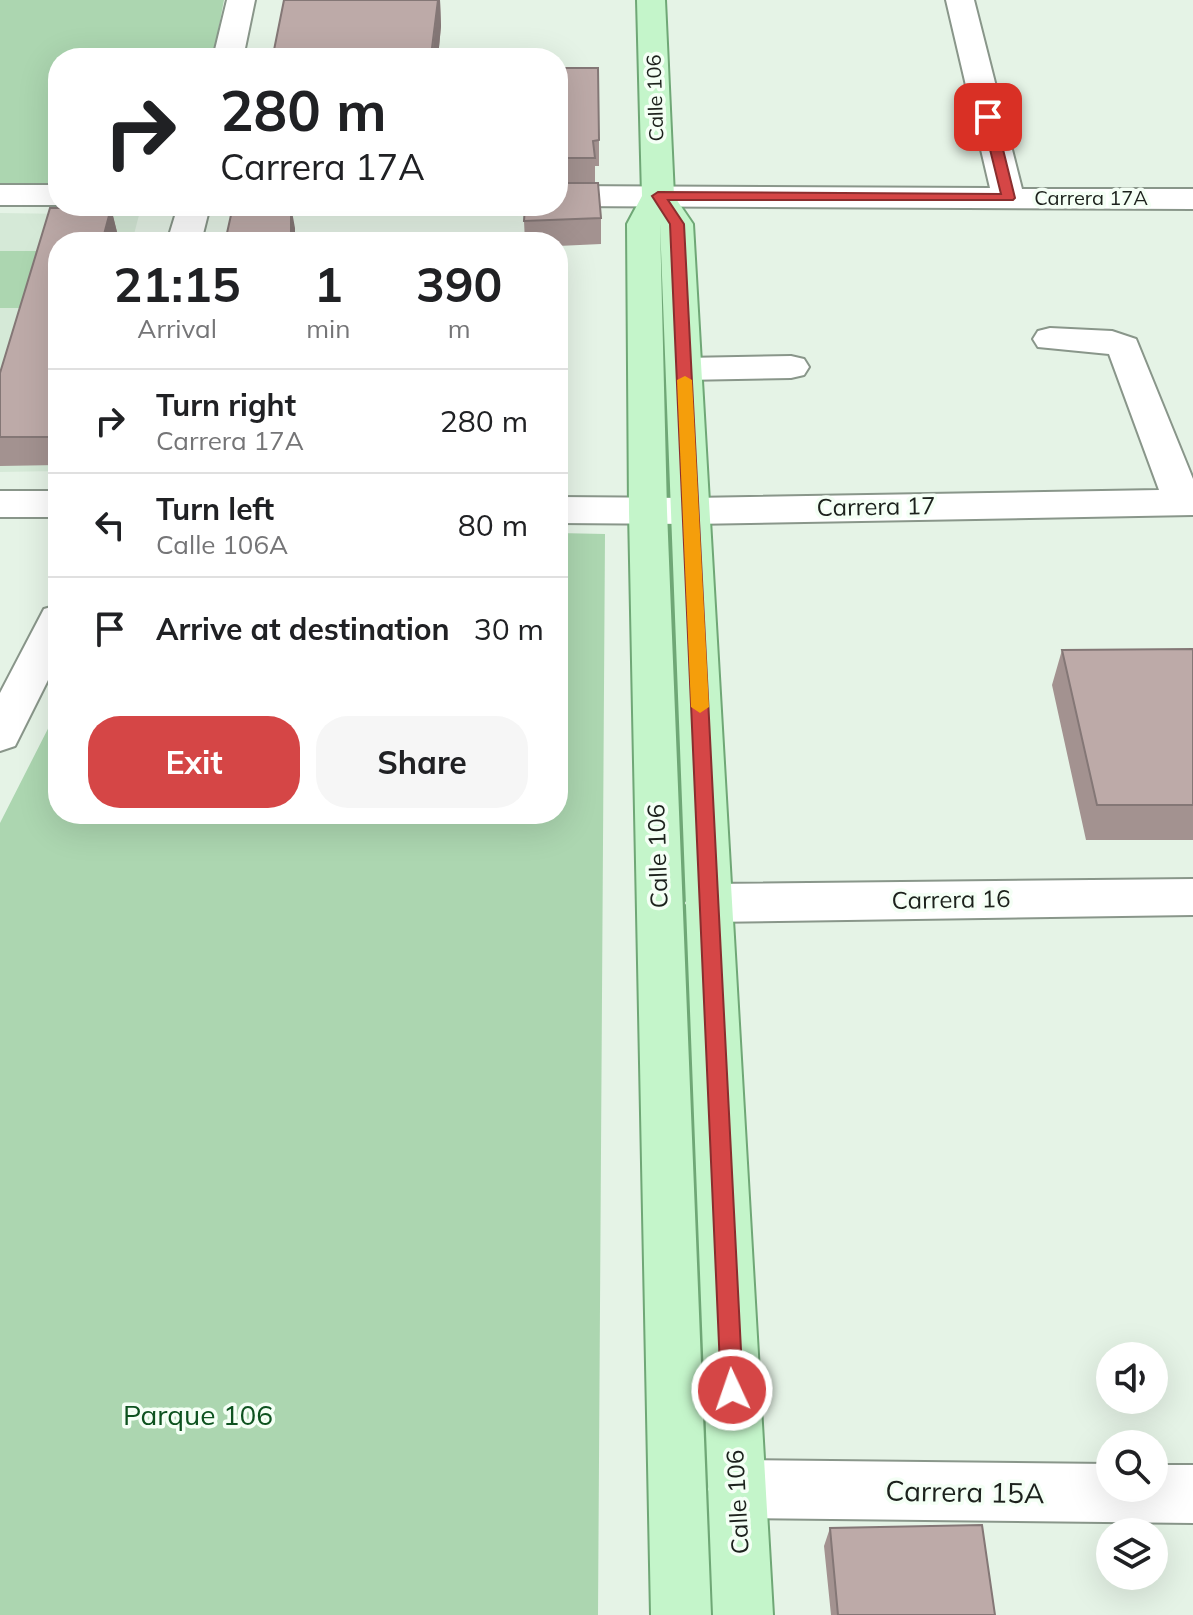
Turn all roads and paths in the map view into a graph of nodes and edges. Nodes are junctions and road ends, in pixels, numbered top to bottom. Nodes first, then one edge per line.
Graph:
1 (241, 0) edge
2 (651, 0) edge
3 (960, 0) edge
4 (230, 48) edge
5 (0, 195) edge
6 (48, 195) edge
7 (568, 196) edge
8 (658, 196) junction
9 (1008, 198) junction
10 (1193, 199) edge
11 (1050, 339) dead end
12 (791, 367) dead end
13 (684, 369) junction
14 (1188, 502) edge
15 (0, 504) edge
16 (48, 504) edge
17 (568, 510) edge
18 (670, 511) junction
19 (48, 639) edge
20 (0, 735) edge
21 (1193, 897) edge
22 (708, 903) junction
23 (737, 1489) junction
24 (1193, 1494) edge
25 (681, 1615) edge
26 (743, 1615) edge

1 - 4 street
2 - 8 main road, Calle 106
3 - 9 street
5 - 6 street
7 - 8 street, Carrera 17A
8 - 9 street, Carrera 17A
8 - 13 main road, Calle 106
8 - 18 main road, Calle 106
9 - 10 street, Carrera 17A
11 - 14 street
12 - 13 street
13 - 18 main road, Calle 106
14 - 18 street, Carrera 17
15 - 16 street
17 - 18 street, Carrera 17
18 - 22 main road, Calle 106
18 - 25 main road, Calle 106
19 - 20 street
21 - 22 street, Carrera 16
22 - 23 main road, Calle 106
23 - 24 street, Carrera 15A
23 - 26 main road, Calle 106

